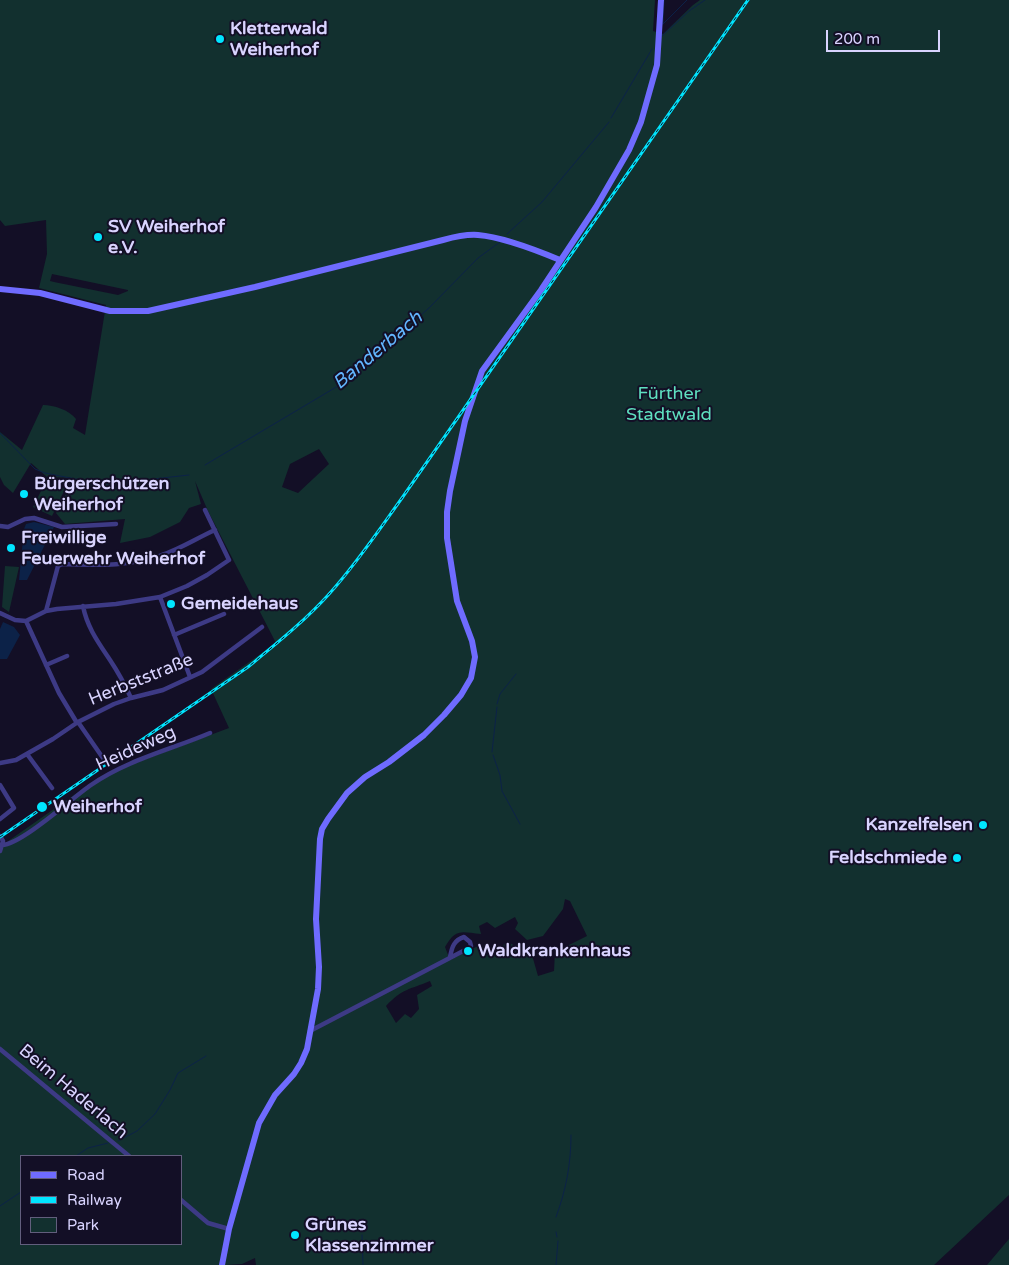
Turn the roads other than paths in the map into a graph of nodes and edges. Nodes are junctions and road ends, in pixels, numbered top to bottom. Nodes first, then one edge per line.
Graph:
1 (661, 0) edge
2 (560, 260) junction
3 (0, 289) edge
4 (205, 510) dead end
5 (116, 524) dead end
6 (0, 526) edge
7 (214, 530) junction
8 (160, 596) junction
9 (83, 606) junction
10 (46, 611) junction
11 (0, 613) edge
12 (224, 614) dead end
13 (26, 621) junction
14 (262, 627) dead end
15 (174, 635) junction
16 (66, 656) dead end
17 (46, 665) junction
18 (190, 678) junction
19 (131, 698) junction
20 (77, 722) junction
21 (210, 733) dead end
22 (27, 754) junction
23 (104, 760) dead end
24 (0, 762) edge
25 (0, 784) edge
26 (52, 788) dead end
27 (0, 819) edge
28 (0, 836) edge
29 (2, 845) junction
30 (0, 851) edge
31 (450, 957) junction
32 (310, 1031) junction
33 (0, 1048) edge
34 (128, 1155) edge
35 (182, 1201) edge
36 (229, 1229) junction
37 (222, 1265) edge

1 - 2 street
2 - 3 street
2 - 32 street
4 - 7 street
5 - 6 street
7 - 8 street
7 - 10 street
8 - 9 street
8 - 15 street
9 - 10 street
9 - 19 street
10 - 13 street
11 - 13 street
12 - 15 street
13 - 17 street
14 - 18 street, Herbststraße
15 - 18 street
16 - 17 street
17 - 20 street
18 - 19 street, Herbststraße
19 - 20 street, Herbststraße
20 - 22 street, Herbststraße
20 - 23 street
21 - 29 street, Heideweg
22 - 24 street, Herbststraße
22 - 26 street
25 - 27 street
28 - 29 street
29 - 30 street
31 - 31 street
31 - 32 street
32 - 36 street
33 - 34 street, Beim Haderlach
35 - 36 street
36 - 37 street

